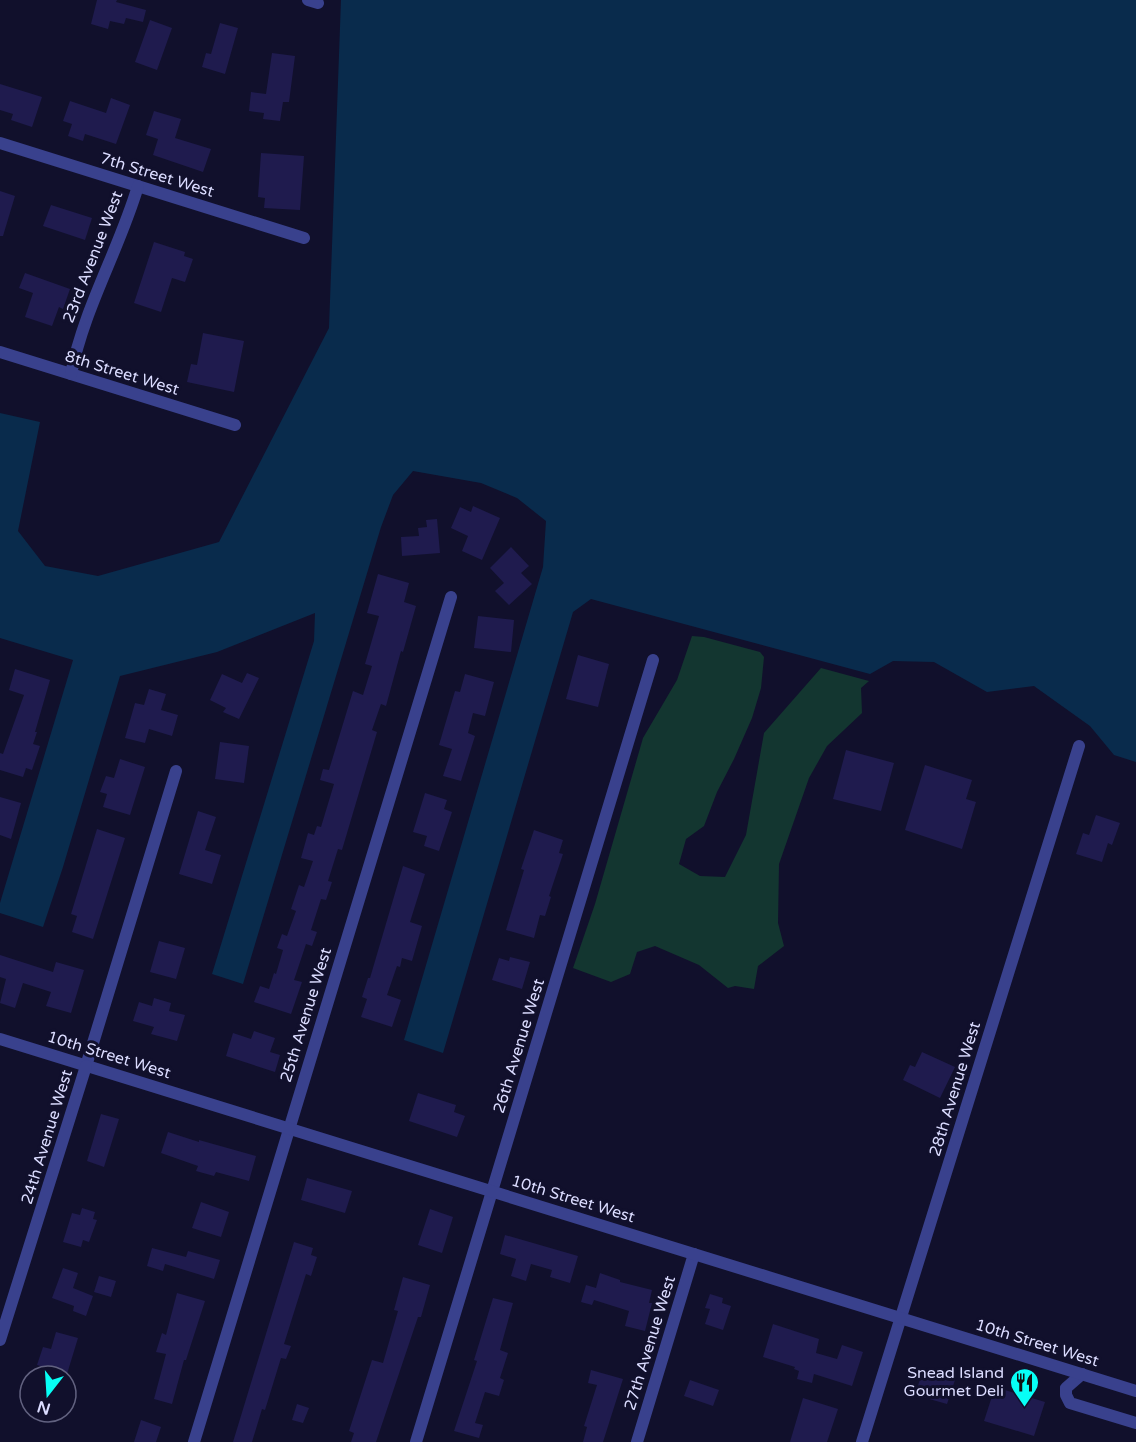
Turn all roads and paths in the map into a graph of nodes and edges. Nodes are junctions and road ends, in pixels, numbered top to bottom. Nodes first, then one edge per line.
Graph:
1 (0, 143) edge
2 (138, 186) junction
3 (304, 238) dead end
4 (0, 352) edge
5 (71, 374) junction
6 (235, 425) dead end
7 (451, 597) dead end
8 (653, 660) dead end
9 (1079, 746) dead end
10 (176, 771) dead end
11 (0, 1039) edge
12 (86, 1066) junction
13 (289, 1128) junction
14 (492, 1192) junction
15 (694, 1254) junction
16 (901, 1320) junction
17 (0, 1341) edge
18 (1082, 1374) junction
19 (1136, 1391) edge
20 (1136, 1423) edge
21 (194, 1442) edge
22 (416, 1442) edge
23 (638, 1442) edge
24 (863, 1442) edge

1 - 2 street, 7th Street West
2 - 3 street, 7th Street West
2 - 5 street, 23rd Avenue West
4 - 5 street, 8th Street West
5 - 6 street, 8th Street West
7 - 13 street, 25th Avenue West
8 - 14 street, 26th Avenue West
9 - 16 street, 28th Avenue West
10 - 12 street, 24th Avenue West
11 - 12 street, 10th Street West
12 - 13 street, 10th Street West
12 - 17 street, 24th Avenue West
13 - 14 street, 10th Street West
13 - 21 street, 25th Avenue West
14 - 15 street, 10th Street West
14 - 22 street, 26th Avenue West
15 - 16 street, 10th Street West
15 - 23 street, 27th Avenue West
16 - 18 street, 10th Street West
16 - 24 street, 28th Avenue West
18 - 19 street, 10th Street West
18 - 20 street

